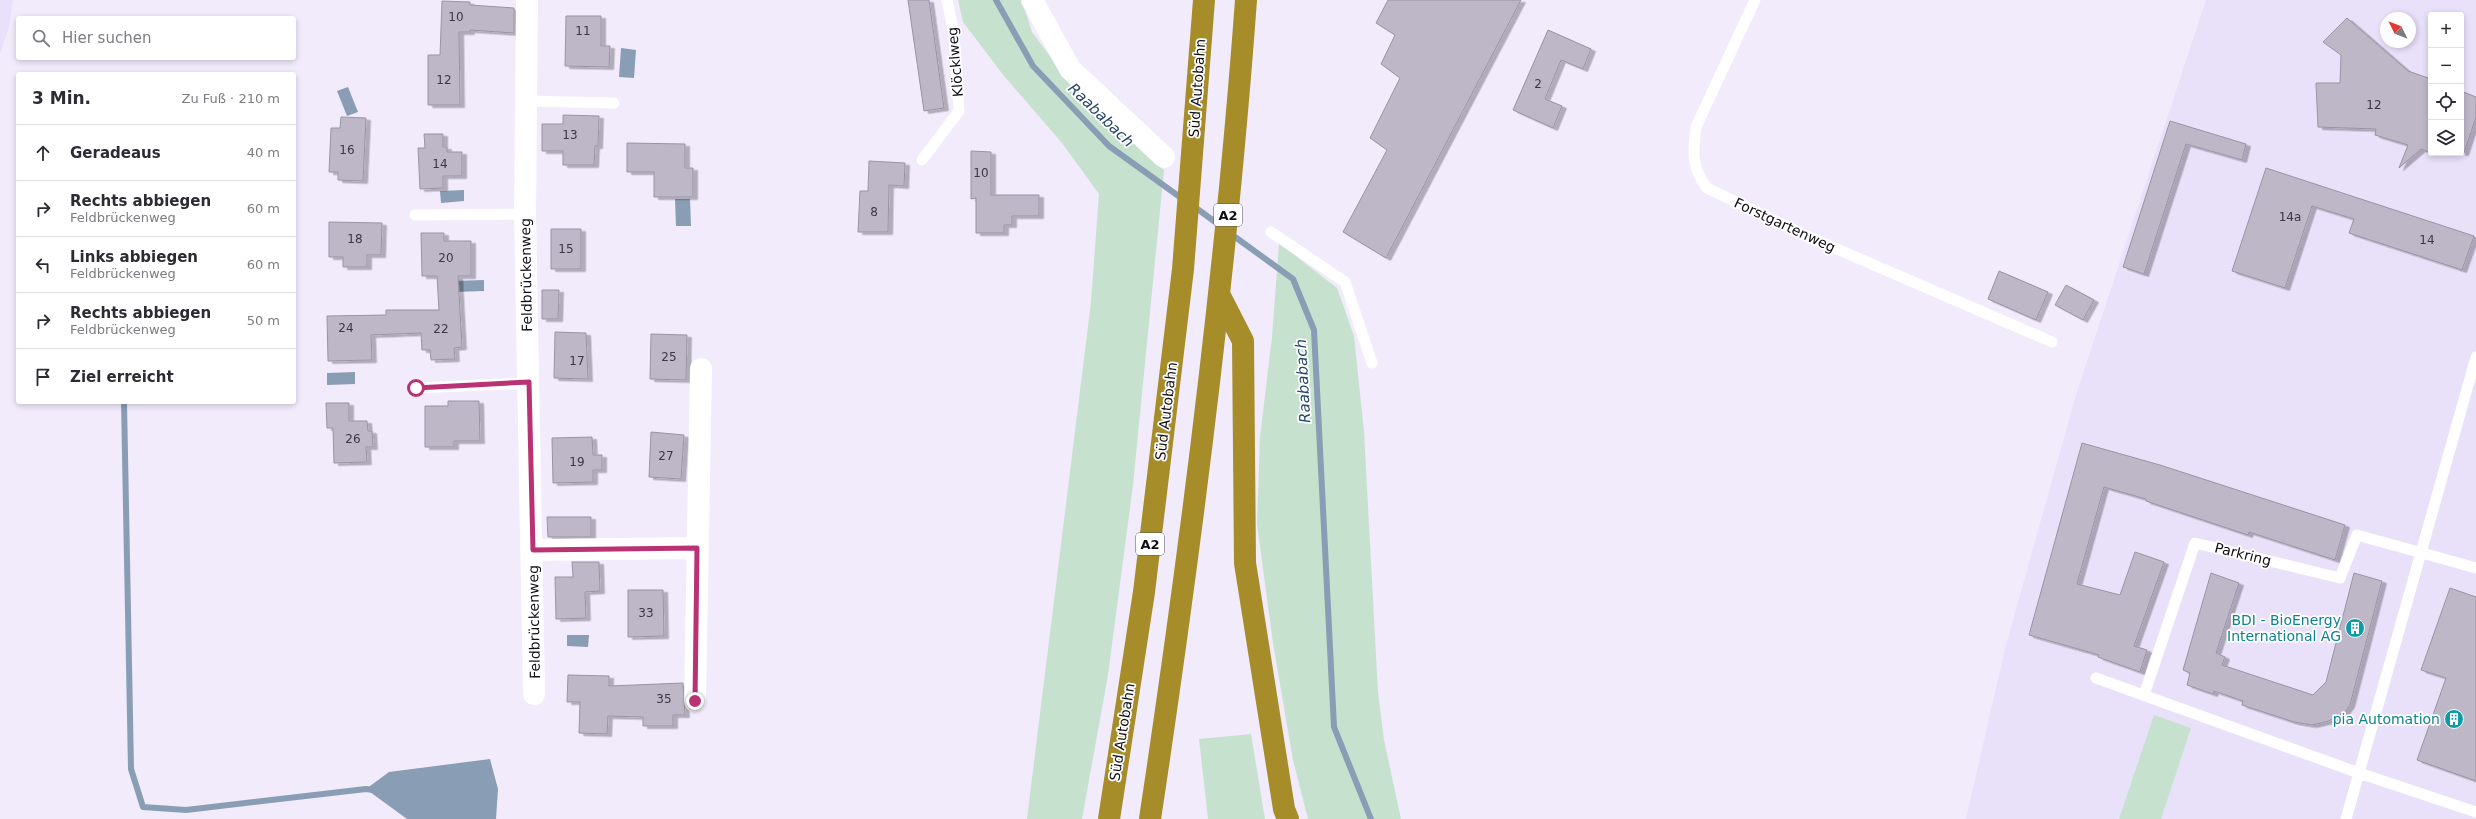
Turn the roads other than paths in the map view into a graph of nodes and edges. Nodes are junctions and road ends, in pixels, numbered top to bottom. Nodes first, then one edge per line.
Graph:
1 (527, 0) edge
2 (947, 0) edge
3 (1032, 0) edge
4 (1204, 0) edge
5 (1246, 0) edge
6 (1755, 0) edge
7 (527, 101) junction
8 (614, 103) dead end
9 (1164, 157) dead end
10 (922, 160) dead end
11 (525, 214) junction
12 (415, 215) dead end
13 (1271, 232) dead end
14 (1220, 296) junction
15 (2052, 342) dead end
16 (2476, 357) edge
17 (1372, 363) dead end
18 (701, 369) dead end
19 (529, 382) junction
20 (416, 388) dead end
21 (697, 548) junction
22 (533, 550) junction
23 (2419, 554) junction
24 (2476, 568) edge
25 (2096, 678) dead end
26 (534, 694) dead end
27 (2144, 695) junction
28 (695, 701) dead end
29 (2359, 773) junction
30 (2476, 812) edge
31 (1109, 819) edge
32 (1150, 819) edge
33 (1288, 819) edge
34 (2346, 819) edge

1 - 7 street, Feldbrückenweg
2 - 10 lane, Klöcklweg
3 - 9 street
4 - 31 highway, Süd Autobahn / A2
5 - 14 highway, A2
6 - 15 lane, Forstgartenweg
7 - 8 lane
7 - 11 street, Feldbrückenweg
11 - 12 lane
11 - 19 street, Feldbrückenweg
13 - 17 lane
14 - 32 highway, A2
14 - 33 highway
16 - 23 lane
18 - 21 street
19 - 20 lane
19 - 22 street, Feldbrückenweg
21 - 22 street, Feldbrückenweg
21 - 28 street
22 - 26 street, Feldbrückenweg
23 - 24 lane, Parkring
23 - 27 lane, Parkring
23 - 29 lane
25 - 27 lane
27 - 29 lane
29 - 30 lane
29 - 34 lane

